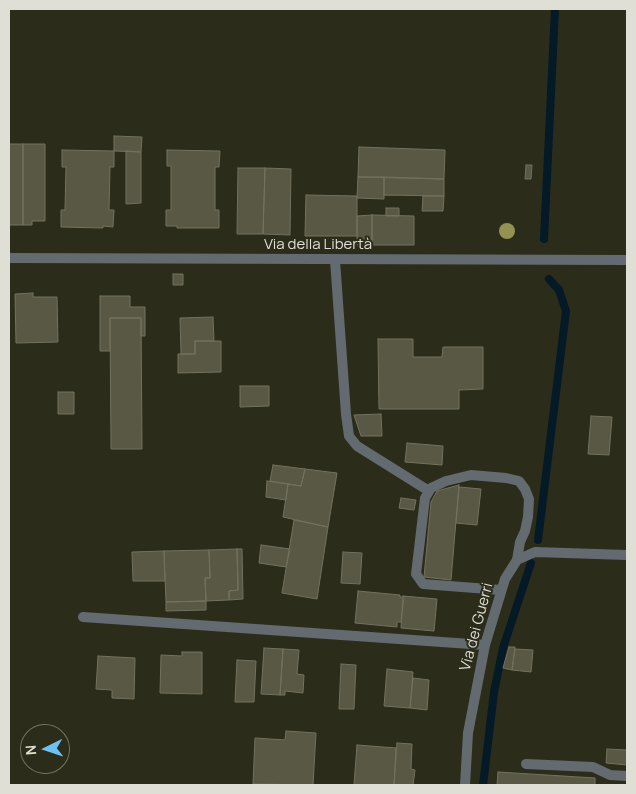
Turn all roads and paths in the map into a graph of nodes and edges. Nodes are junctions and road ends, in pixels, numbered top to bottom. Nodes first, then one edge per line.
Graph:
1 (9, 258) edge
2 (335, 260) junction
3 (627, 260) edge
4 (429, 491) junction
5 (627, 555) edge
6 (516, 560) junction
7 (501, 590) junction
8 (83, 617) dead end
9 (485, 645) junction
10 (526, 764) dead end
11 (627, 776) edge
12 (465, 785) edge

1 - 2 street, Via della Libertà
2 - 3 street, Via della Libertà
2 - 4 street
4 - 6 street
4 - 7 street
5 - 6 street
6 - 7 street, Via dei Guerri
7 - 9 street, Via dei Guerri
8 - 9 street
9 - 12 street, Via dei Guerri
10 - 11 street

